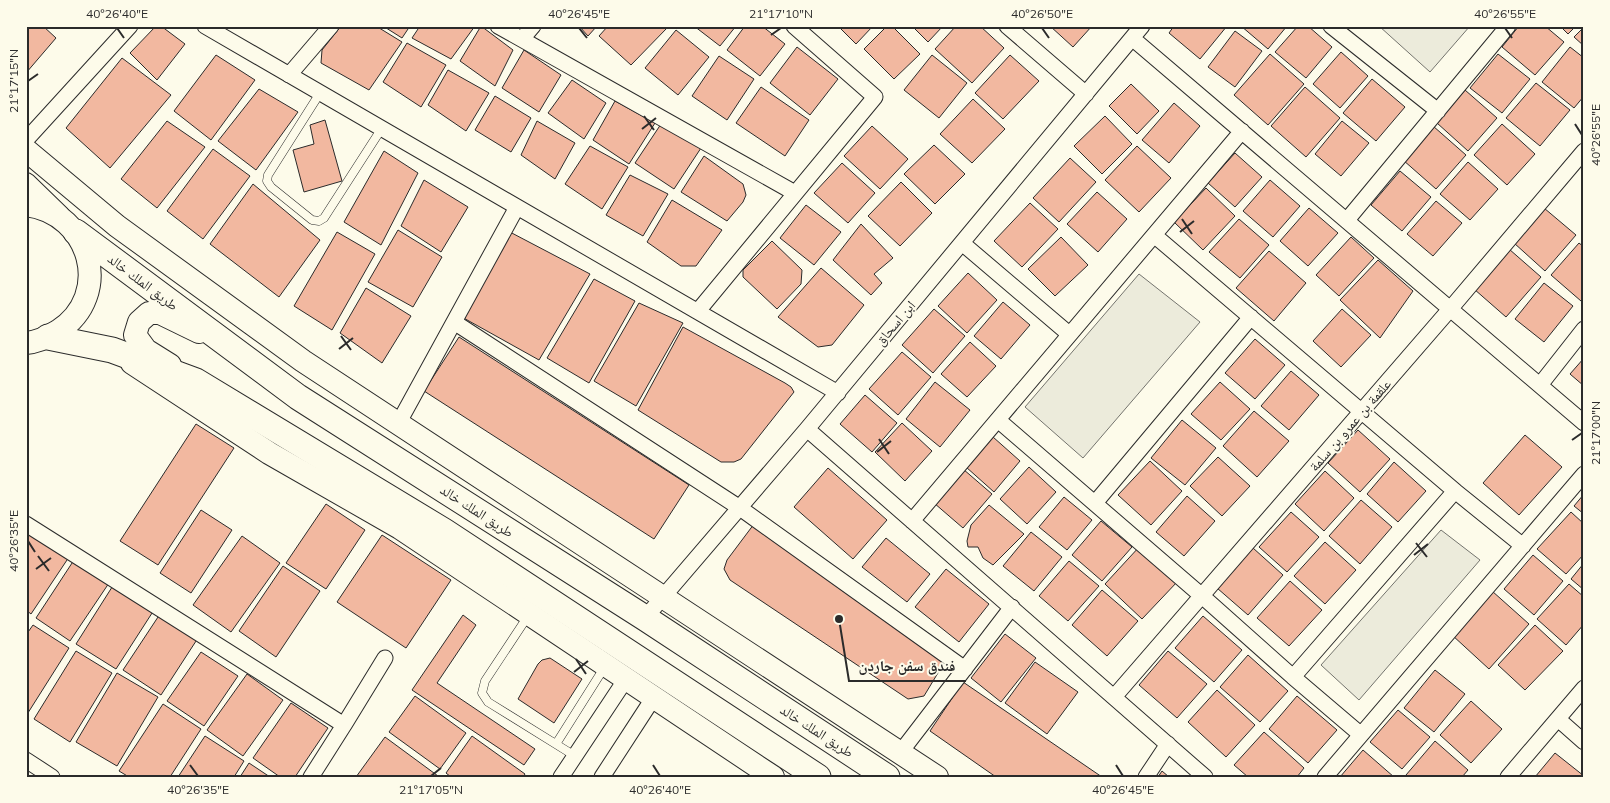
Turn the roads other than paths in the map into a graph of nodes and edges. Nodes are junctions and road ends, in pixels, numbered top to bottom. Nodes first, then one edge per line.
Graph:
1 (130, 26) edge
2 (205, 26) edge
3 (331, 26) edge
4 (498, 26) edge
5 (533, 26) edge
6 (794, 26) edge
7 (1007, 26) edge
8 (1331, 26) edge
9 (1508, 26) edge
10 (1137, 32) edge
11 (522, 39) junction
12 (289, 75) junction
13 (320, 93) junction
14 (1086, 94) junction
15 (1438, 111) junction
16 (382, 128) junction
17 (1242, 131) junction
18 (26, 140) edge
19 (26, 150) edge
20 (1584, 151) edge
21 (26, 183) edge
22 (795, 193) junction
23 (26, 205) edge
24 (517, 207) junction
25 (1347, 220) junction
26 (68, 224) junction
27 (1154, 235) junction
28 (962, 243) junction
29 (1451, 308) junction
30 (698, 311) junction
31 (1251, 318) junction
32 (454, 322) junction
33 (1584, 329) edge
34 (1070, 334) junction
35 (37, 340) edge
36 (231, 348) junction
37 (112, 350) junction
38 (196, 381) junction
39 (1540, 385) junction
40 (838, 393) junction
41 (1362, 411) junction
42 (998, 420) junction
43 (1584, 423) edge
44 (398, 424) junction
45 (807, 429) junction
46 (1584, 474) edge
47 (1455, 490) junction
48 (1094, 503) junction
49 (740, 508) junction
50 (912, 520) junction
51 (26, 524) edge
52 (1523, 546) junction
53 (1202, 596) junction
54 (664, 597) junction
55 (1012, 608) junction
56 (530, 614) junction
57 (645, 618) junction
58 (385, 658) dead end
59 (606, 665) junction
60 (965, 669) junction
61 (1293, 677) junction
62 (626, 679) junction
63 (1584, 688) edge
64 (654, 697) junction
65 (1114, 697) junction
66 (1558, 719) junction
67 (344, 725) junction
68 (1360, 734) junction
69 (1584, 742) edge
70 (556, 744) junction
71 (1168, 744) junction
72 (900, 753) junction
73 (575, 756) junction
74 (26, 760) edge
75 (52, 777) edge
76 (311, 777) edge
77 (561, 777) edge
78 (602, 777) edge
79 (773, 777) edge
80 (818, 777) edge
81 (887, 777) edge
82 (936, 777) edge
83 (1146, 777) edge
84 (1205, 777) edge
85 (1324, 777) edge
86 (1508, 777) edge

1 - 18 street
2 - 12 street
3 - 12 street
4 - 11 street
5 - 11 street
6 - 22 street
7 - 14 street
8 - 15 street
9 - 15 street
10 - 14 street, ابن اسحاق
10 - 17 street
11 - 22 street
12 - 13 street
13 - 16 street
13 - 16 lane
14 - 28 street, ابن اسحاق
15 - 25 street
16 - 24 street
17 - 25 street
17 - 27 street
19 - 44 main road
20 - 29 street, علقمة بن عمرو بن سلمة
21 - 26 street
22 - 30 street
23 - 26 main road
24 - 30 street
24 - 32 street
25 - 29 street
26 - 35 main road
26 - 36 main road, طريق الملك خالد
27 - 31 street
27 - 34 street
28 - 34 street
28 - 40 street, ابن اسحاق
29 - 39 street
29 - 41 street, علقمة بن عمرو بن سلمة
30 - 40 street
31 - 41 street
31 - 48 street
32 - 44 street
32 - 49 street
33 - 39 street
34 - 42 street
35 - 37 main road
36 - 38 main road
36 - 57 main road, طريق الملك خالد
37 - 38 main road
37 - 56 main road
38 - 80 main road
39 - 43 street
40 - 45 street, ابن اسحاق
41 - 47 street
41 - 53 street, علقمة بن عمرو بن سلمة
42 - 48 street
42 - 50 street
44 - 54 main road
45 - 49 street, ابن اسحاق
45 - 50 street
46 - 52 street
47 - 52 street
47 - 61 street
48 - 53 street
49 - 54 street, ابن اسحاق
49 - 60 street
50 - 55 street
51 - 67 street
52 - 68 street
53 - 61 street
53 - 65 street, علقمة بن عمرو بن سلمة
54 - 57 street, ابن اسحاق
54 - 72 main road
55 - 60 street
55 - 65 street
56 - 59 main road
56 - 70 lane
57 - 81 main road, طريق الملك خالد
58 - 67 street
59 - 62 main road
59 - 70 lane
60 - 72 street
61 - 68 street
62 - 64 main road
62 - 73 street
63 - 66 street
64 - 78 street
64 - 79 main road
65 - 71 street
66 - 69 street
66 - 86 street
67 - 76 street
68 - 85 street
70 - 73 lane
71 - 83 street
71 - 84 street
72 - 82 main road
73 - 77 street
74 - 75 street

